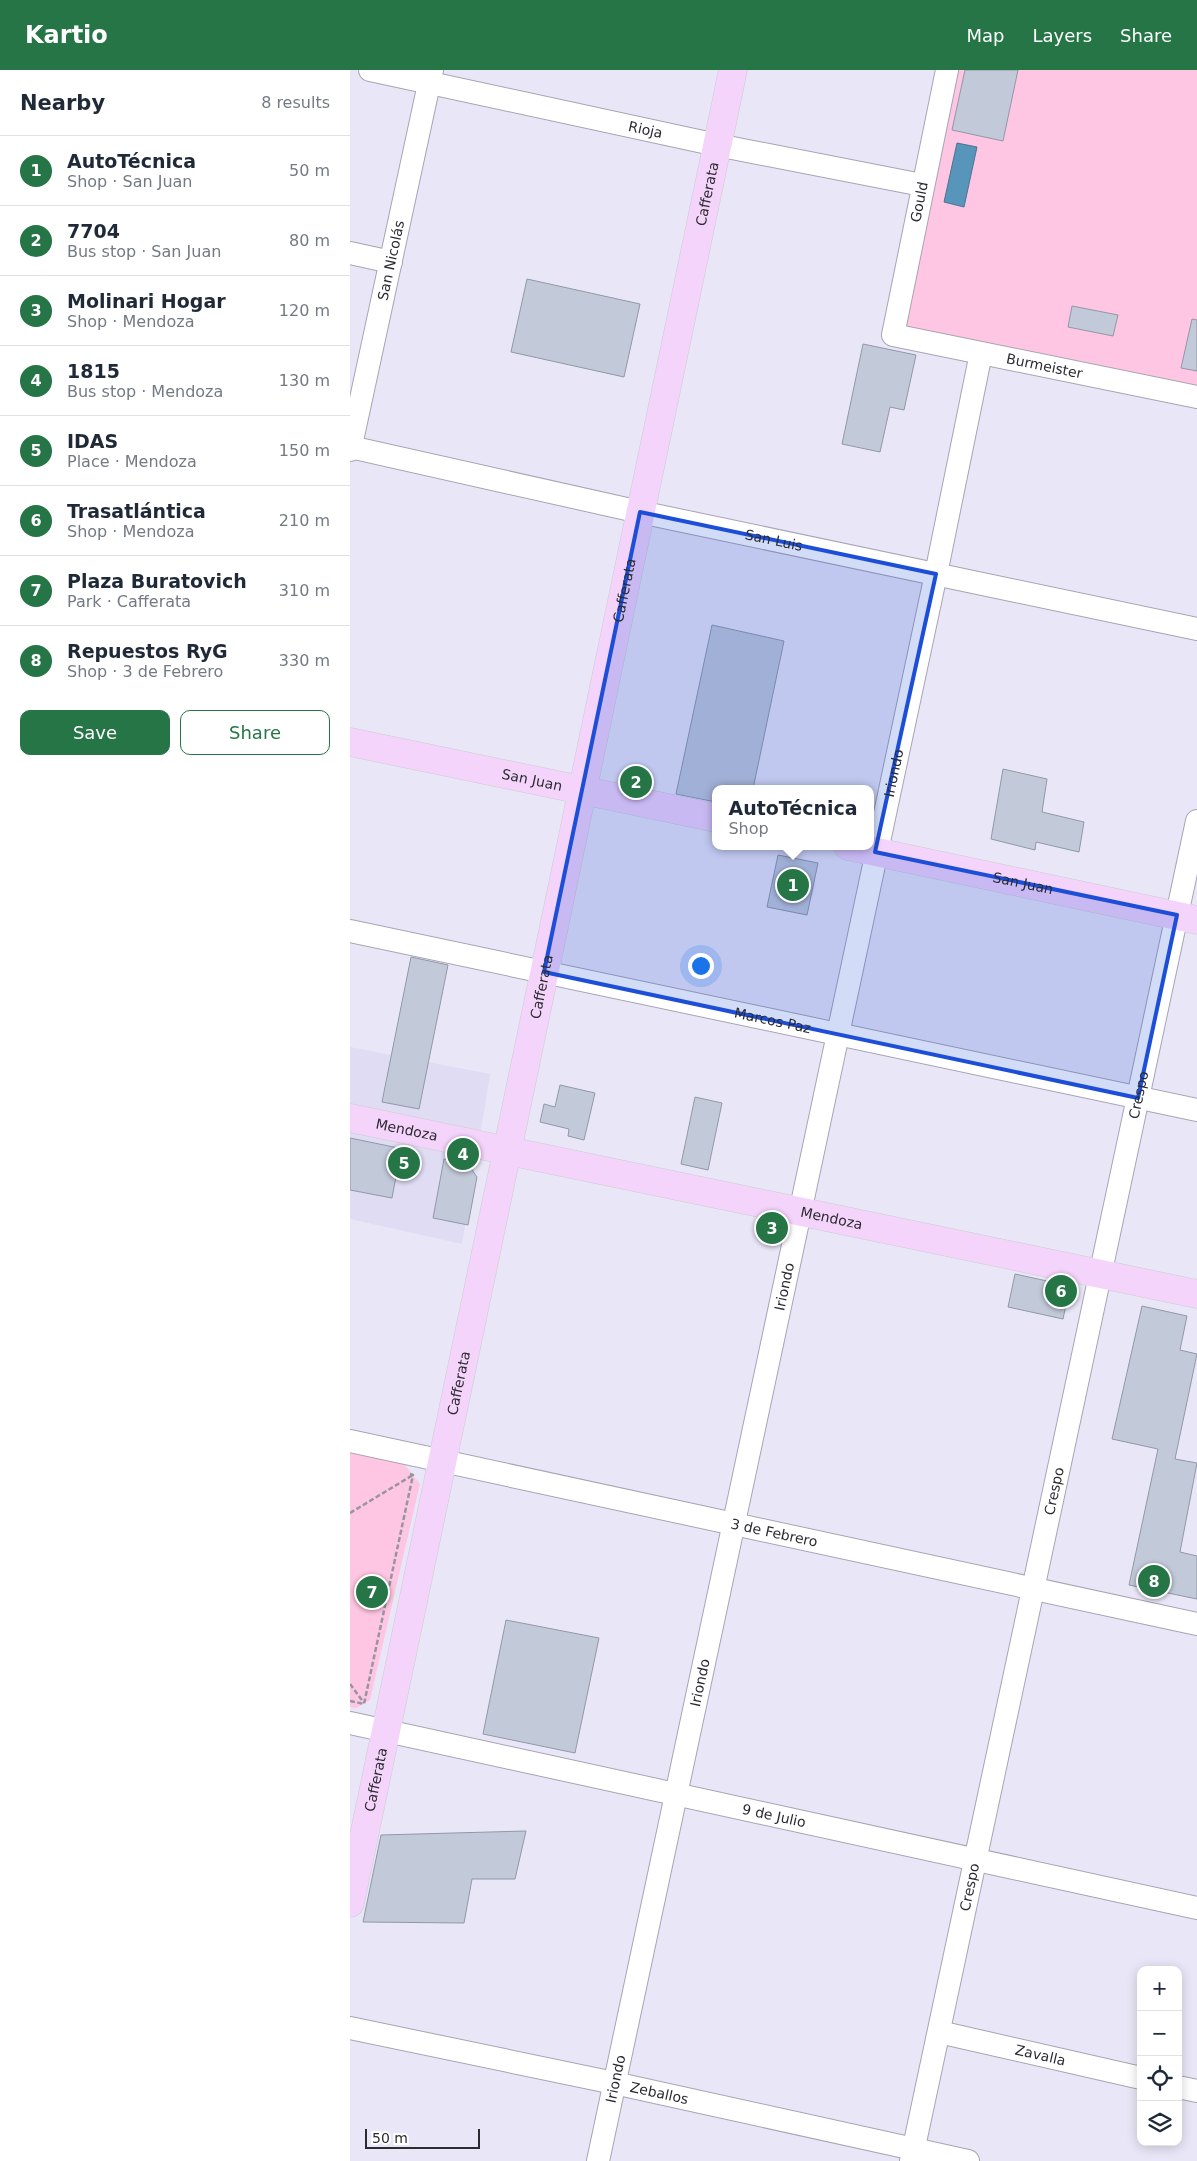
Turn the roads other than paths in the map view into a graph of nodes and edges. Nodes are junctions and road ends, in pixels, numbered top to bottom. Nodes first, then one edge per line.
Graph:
1 (370, 70) edge
2 (733, 70) edge
3 (947, 70) edge
4 (431, 76) edge
5 (717, 145) junction
6 (922, 184) junction
7 (350, 253) edge
8 (391, 262) junction
9 (893, 335) joint
10 (981, 352) junction
11 (1197, 397) edge
12 (350, 448) edge
13 (640, 512) junction
14 (936, 574) junction
15 (1197, 629) edge
16 (350, 742) edge
17 (582, 790) junction
18 (712, 817) edge
19 (1197, 821) edge
20 (866, 850) edge
21 (875, 852) junction
22 (1187, 917) edge
23 (350, 931) edge
24 (544, 972) junction
25 (838, 1034) junction
26 (1138, 1098) junction
27 (1197, 1110) edge
28 (350, 1118) edge
29 (507, 1150) junction
30 (800, 1211) junction
31 (1100, 1274) junction
32 (1197, 1294) edge
33 (350, 1441) edge
34 (442, 1461) junction
35 (733, 1524) junction
36 (1034, 1588) junction
37 (1197, 1624) edge
38 (350, 1723) edge
39 (386, 1731) junction
40 (676, 1795) junction
41 (975, 1860) junction
42 (350, 1903) edge
43 (1197, 1908) edge
44 (350, 2028) edge
45 (938, 2032) junction
46 (1137, 2077) edge
47 (614, 2083) junction
48 (1182, 2088) edge
49 (1197, 2091) edge
50 (912, 2155) edge
51 (598, 2161) edge
52 (968, 2161) edge

1 - 4 street, Rioja
2 - 5 main road, Cafferata
3 - 6 street, Gould
4 - 5 street, Rioja
4 - 8 street, San Nicolás
5 - 6 street, Rioja
5 - 13 main road, Cafferata
6 - 9 street, Gould
7 - 8 street
8 - 12 street, San Nicolás
9 - 10 street, Burmeister
10 - 11 street, Burmeister
10 - 14 street, Iriondo
12 - 13 street, San Luis
13 - 14 street, San Luis
13 - 17 main road, Cafferata
14 - 15 street, San Luis
14 - 21 street, Iriondo
16 - 17 main road, San Juan
17 - 18 main road, San Juan
17 - 24 main road, Cafferata
19 - 22 street, Crespo
20 - 21 main road, San Juan
21 - 22 main road, San Juan
21 - 25 street, Iriondo
22 - 26 street, Crespo
23 - 24 street, Marcos Paz
24 - 25 street, Marcos Paz
24 - 29 main road, Cafferata
25 - 26 street, Marcos Paz
25 - 30 street, Iriondo
26 - 27 street, Marcos Paz
26 - 31 street, Crespo
28 - 29 main road, Mendoza
29 - 30 main road, Mendoza
29 - 34 main road, Cafferata
30 - 31 main road, Mendoza
30 - 35 street, Iriondo
31 - 32 main road, Mendoza
31 - 36 street, Crespo
33 - 34 street, 3 de Febrero
34 - 35 street, 3 de Febrero
34 - 39 main road, Cafferata
35 - 36 street, 3 de Febrero
35 - 40 street, Iriondo
36 - 37 street, 3 de Febrero
36 - 41 street, Crespo
38 - 39 street, 9 de Julio
39 - 40 street, 9 de Julio
39 - 42 main road, Cafferata
40 - 41 street, 9 de Julio
40 - 47 street, Iriondo
41 - 43 street, 9 de Julio
41 - 45 street, Crespo
44 - 47 street, Zeballos
45 - 46 street, Zavalla
45 - 50 street, Crespo
47 - 50 street, Zeballos
47 - 51 street, Iriondo
48 - 49 street
50 - 52 street, Zeballos

